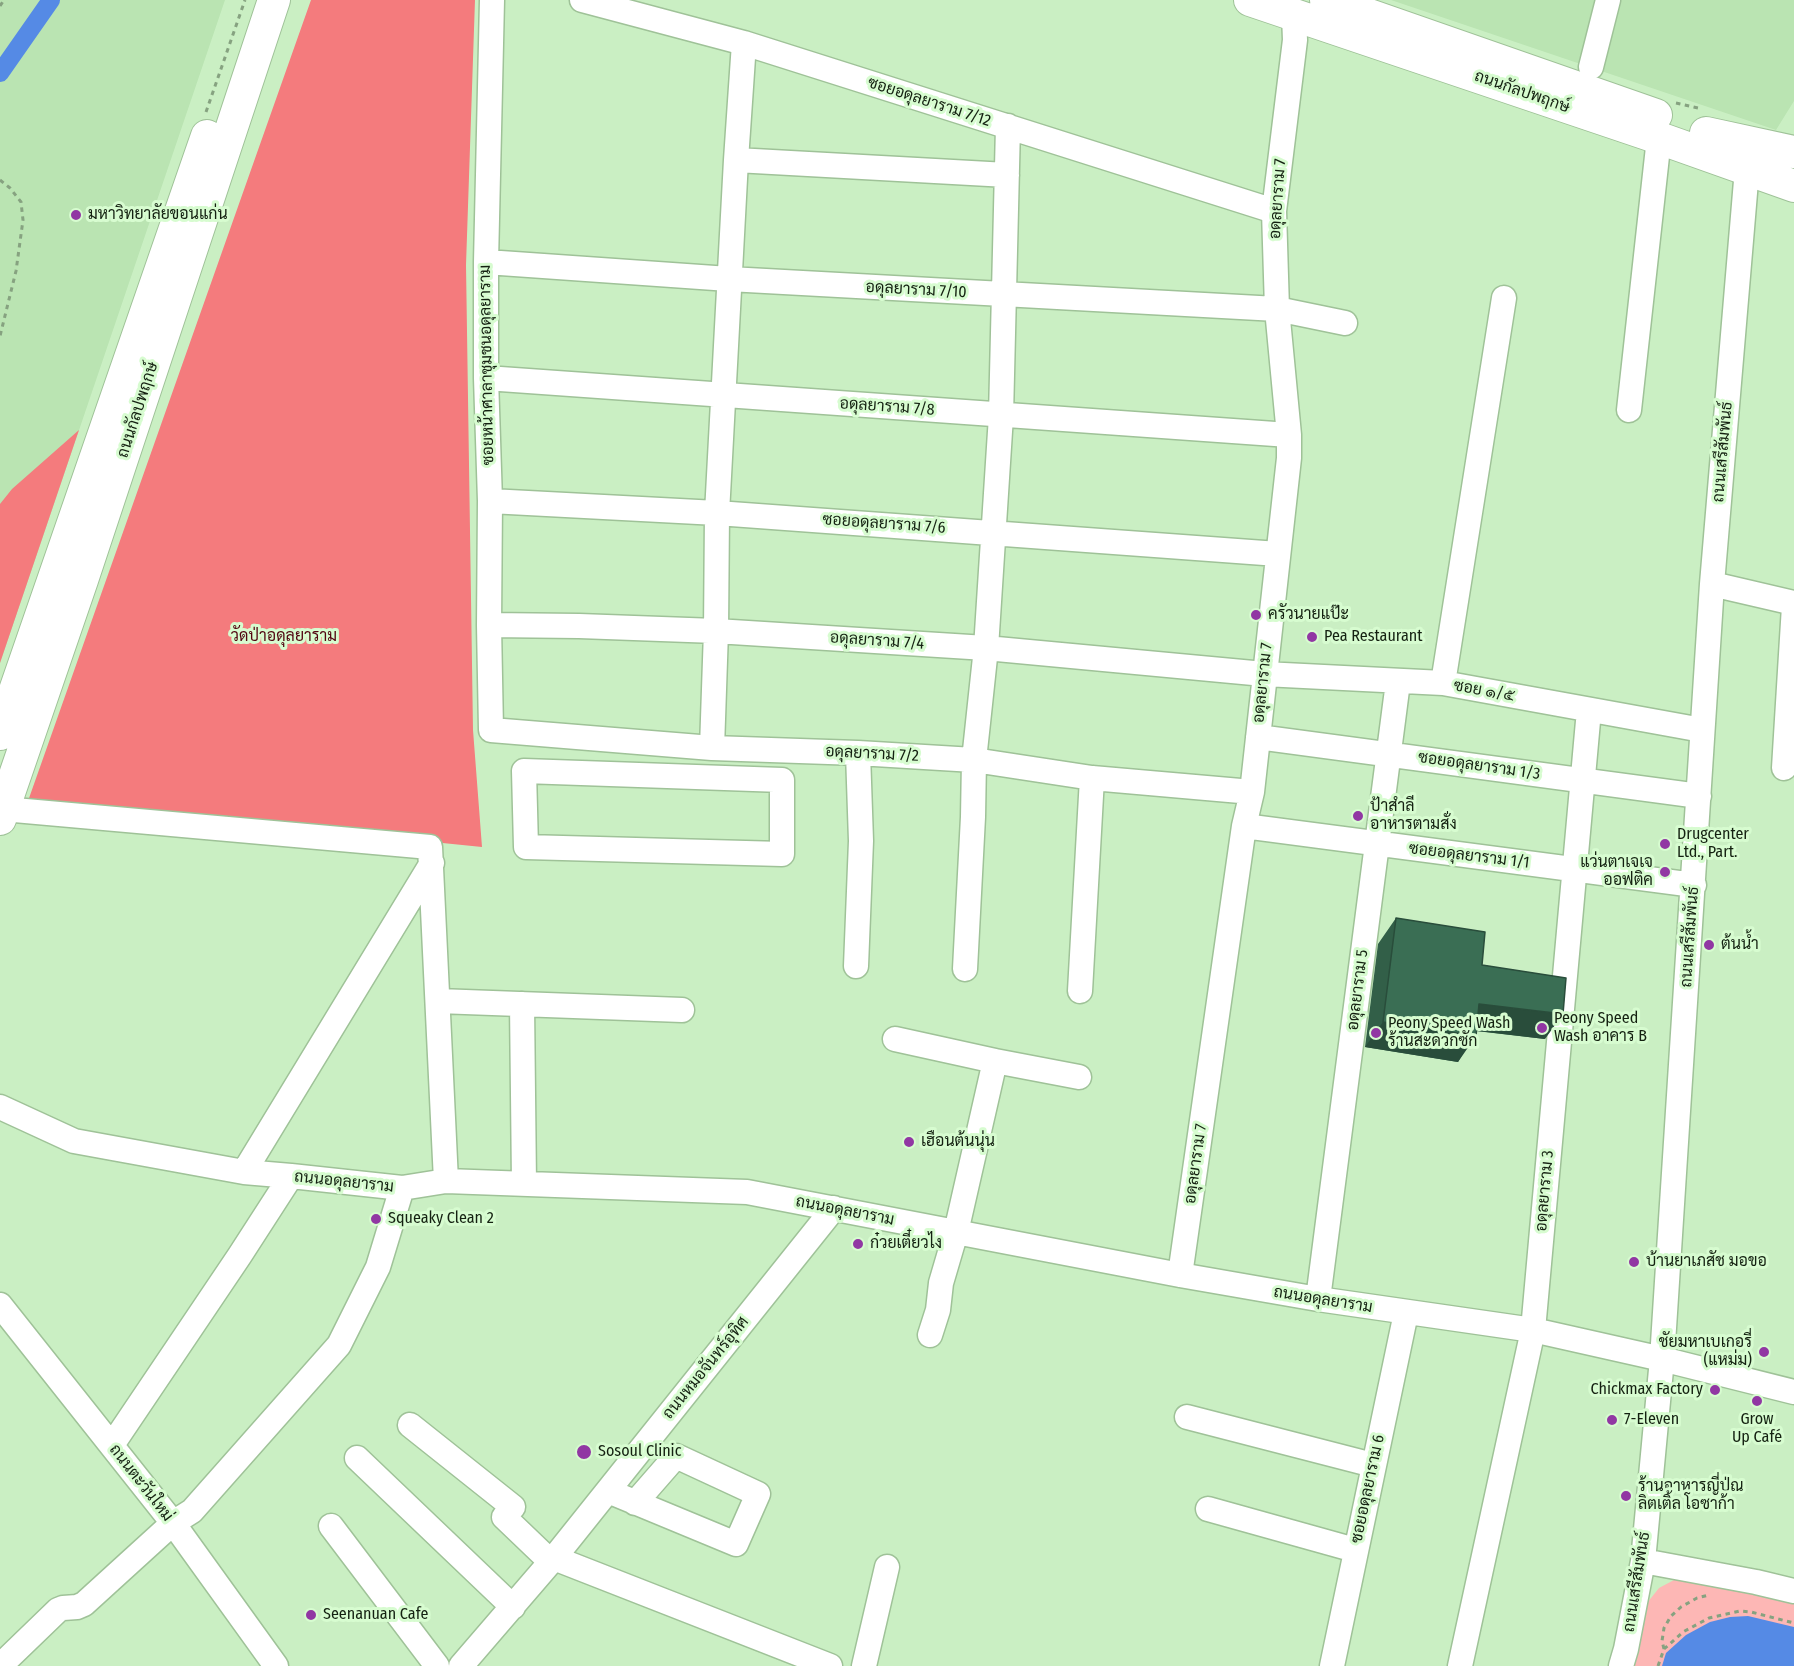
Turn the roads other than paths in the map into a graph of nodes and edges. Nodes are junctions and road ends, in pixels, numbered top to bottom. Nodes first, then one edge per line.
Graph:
1 (254, 0) edge
2 (274, 0) edge
3 (492, 0) edge
4 (582, 0) edge
5 (1250, 0) edge
6 (1326, 0) edge
7 (1608, 0) edge
8 (1294, 15) junction
9 (744, 43) junction
10 (1591, 67) dead end
11 (1008, 126) junction
12 (1706, 133) junction
13 (1659, 138) junction
14 (1794, 152) edge
15 (736, 160) junction
16 (1794, 163) edge
17 (1746, 169) junction
18 (1007, 175) junction
19 (1794, 186) edge
20 (1274, 211) junction
21 (486, 262) junction
22 (729, 279) junction
23 (1003, 295) junction
24 (1504, 298) dead end
25 (1277, 309) junction
26 (1345, 323) dead end
27 (486, 378) junction
28 (723, 396) junction
29 (1629, 410) dead end
30 (1001, 416) junction
31 (1289, 435) junction
32 (490, 501) junction
33 (717, 513) junction
34 (993, 532) junction
35 (1278, 554) junction
36 (69, 575) junction
37 (1712, 584) junction
38 (1794, 604) edge
39 (489, 625) junction
40 (716, 631) junction
41 (986, 648) junction
42 (1264, 674) junction
43 (1398, 682) junction
44 (1443, 683) junction
45 (1589, 710) junction
46 (491, 730) joint
47 (1702, 730) junction
48 (0, 734) edge
49 (1258, 736) junction
50 (649, 743) junction
51 (712, 748) junction
52 (858, 753) junction
53 (1389, 754) junction
54 (974, 760) junction
55 (1784, 768) dead end
56 (648, 775) junction
57 (1092, 778) junction
58 (1583, 780) junction
59 (1252, 792) junction
60 (1700, 796) junction
61 (2, 814) edge
62 (1244, 826) junction
63 (1377, 844) junction
64 (432, 863) junction
65 (1575, 870) junction
66 (1694, 885) junction
67 (856, 966) dead end
68 (965, 969) dead end
69 (1080, 991) dead end
70 (438, 1001) junction
71 (522, 1004) junction
72 (682, 1010) dead end
73 (895, 1039) dead end
74 (995, 1061) junction
75 (1079, 1077) dead end
76 (0, 1107) edge
77 (244, 1172) junction
78 (291, 1176) junction
79 (446, 1181) junction
80 (525, 1184) junction
81 (402, 1188) junction
82 (834, 1208) junction
83 (956, 1232) junction
84 (1180, 1275) junction
85 (1318, 1299) junction
86 (0, 1305) edge
87 (1406, 1313) junction
88 (1533, 1330) junction
89 (930, 1335) dead end
90 (1662, 1359) junction
91 (1794, 1392) edge
92 (1187, 1417) dead end
93 (410, 1425) dead end
94 (112, 1445) junction
95 (357, 1458) dead end
96 (1373, 1465) junction
97 (608, 1491) junction
98 (636, 1503) junction
99 (1208, 1509) dead end
100 (173, 1523) junction
101 (331, 1526) dead end
102 (1355, 1550) junction
103 (553, 1560) junction
104 (1643, 1561) junction
105 (887, 1567) dead end
106 (1794, 1591) edge
107 (513, 1607) junction
108 (0, 1666) edge
109 (276, 1666) edge
110 (437, 1666) edge
111 (461, 1666) edge
112 (830, 1666) edge
113 (864, 1666) edge
114 (1332, 1666) edge
115 (1460, 1666) edge
116 (1621, 1666) edge

1 - 36 main road, ถนนกัลปพฤกษ์
2 - 36 main road, ถนนกัลปพฤกษ์
3 - 21 street, ซอยหน้าศาลาชุมชนอดุลยาราม
4 - 9 street, ซอยอดุลยาราม 7/12
5 - 8 main road, ถนนกัลปพฤกษ์
6 - 12 main road, ถนนกัลปพฤกษ์
7 - 10 street
8 - 13 main road, ถนนกัลปพฤกษ์
8 - 20 street, อดุลยาราม 7
9 - 11 street, ซอยอดุลยาราม 7/12
9 - 15 street
11 - 18 street
11 - 20 street, ซอยอดุลยาราม 7/12
12 - 14 main road
12 - 16 main road, ถนนกัลปพฤกษ์
13 - 17 main road, ถนนกัลปพฤกษ์
13 - 29 street
15 - 18 street
15 - 22 street
17 - 19 main road, ถนนกัลปพฤกษ์
17 - 37 street, ถนนเสรีสัมพันธ์
18 - 23 street
20 - 25 street, อดุลยาราม 7
21 - 22 street, อดุลยาราม 7/10
21 - 27 street, ซอยหน้าศาลาชุมชนอดุลยาราม
22 - 23 street, อดุลยาราม 7/10
22 - 28 street
23 - 25 street, อดุลยาราม 7/10
23 - 30 street
24 - 44 street
25 - 26 street, อดุลยาราม 7/10
25 - 31 street, อดุลยาราม 7
27 - 28 street, อดุลยาราม 7/8
27 - 32 street, ซอยหน้าศาลาชุมชนอดุลยาราม
28 - 30 street, อดุลยาราม 7/8
28 - 33 street
30 - 31 street, อดุลยาราม 7/8
30 - 34 street
31 - 35 street, อดุลยาราม 7
32 - 33 street, ซอยอดุลยาราม 7/6
32 - 39 street, ซอยหน้าศาลาชุมชนอดุลยาราม
33 - 34 street, ซอยอดุลยาราม 7/6
33 - 40 street
34 - 35 street, ซอยอดุลยาราม 7/6
34 - 41 street
35 - 42 street, อดุลยาราม 7
36 - 48 main road, ถนนกัลปพฤกษ์
36 - 61 main road, ถนนกัลปพฤกษ์
37 - 38 street
37 - 47 street, ถนนเสรีสัมพันธ์
38 - 55 street
39 - 40 street, อดุลยาราม 7/4
39 - 46 street, ซอยหน้าศาลาชุมชนอดุลยาราม
40 - 41 street, อดุลยาราม 7/4
40 - 51 street
41 - 42 street, อดุลยาราม 7/4
41 - 54 street
42 - 43 street, ซอย ๑/๕
42 - 49 street, อดุลยาราม 7
43 - 44 street, ซอย ๑/๕
43 - 53 street, อดุลยาราม 5
44 - 45 street, ซอย ๑/๕
45 - 47 street, ซอย ๑/๕
45 - 58 street, อดุลยาราม 3
46 - 50 street, อดุลยาราม 7/2
47 - 60 street, ถนนเสรีสัมพันธ์
49 - 53 street, ซอยอดุลยาราม 1/3
49 - 59 street, อดุลยาราม 7
50 - 51 street, อดุลยาราม 7/2
50 - 56 street
51 - 52 street, อดุลยาราม 7/2
52 - 54 street, อดุลยาราม 7/2
52 - 67 street
53 - 58 street, ซอยอดุลยาราม 1/3
53 - 63 street, อดุลยาราม 5
54 - 57 street, อดุลยาราม 7/2
54 - 68 street
56 - 56 street
57 - 59 street, อดุลยาราม 7/2
57 - 69 street
58 - 60 street, ซอยอดุลยาราม 1/3
58 - 65 street, อดุลยาราม 3
59 - 62 street, อดุลยาราม 7
60 - 66 street, ถนนเสรีสัมพันธ์
61 - 64 street
62 - 63 street, ซอยอดุลยาราม 1/1
62 - 84 street, อดุลยาราม 7
63 - 65 street, ซอยอดุลยาราม 1/1
63 - 85 street, อดุลยาราม 5
64 - 70 street
64 - 77 street
65 - 66 street, ซอยอดุลยาราม 1/1
65 - 88 street, อดุลยาราม 3
66 - 90 street, ถนนเสรีสัมพันธ์
70 - 71 street
70 - 79 street
71 - 72 street
71 - 80 street
73 - 74 street
74 - 75 street
74 - 83 street
76 - 77 street, ถนนอดุลยาราม
77 - 78 street, ถนนอดุลยาราม
78 - 81 street, ถนนอดุลยาราม
78 - 94 street
79 - 80 street, ถนนอดุลยาราม
79 - 81 street, ถนนอดุลยาราม
80 - 82 street, ถนนอดุลยาราม
81 - 100 street
82 - 83 street, ถนนอดุลยาราม
82 - 97 street, ถนนหมอจันทร์อุทิศ
83 - 84 street, ถนนอดุลยาราม
83 - 89 street
84 - 85 street, ถนนอดุลยาราม
85 - 87 street, ถนนอดุลยาราม
86 - 94 street, ถนนตะวันใหม่
87 - 88 street, ถนนอดุลยาราม
87 - 96 street, ซอยอดุลยาราม 6
88 - 90 street, ถนนอดุลยาราม
88 - 115 street, อดุลยาราม 3
90 - 91 street, ถนนอดุลยาราม
90 - 104 street, ถนนเสรีสัมพันธ์
92 - 96 street
93 - 103 street
94 - 100 street, ถนนตะวันใหม่
95 - 107 street
96 - 102 street, ซอยอดุลยาราม 6
97 - 98 street
97 - 103 street, ถนนหมอจันทร์อุทิศ
98 - 98 street
99 - 102 street
100 - 108 street
100 - 109 street, ถนนตะวันใหม่
101 - 110 street
102 - 114 street, ซอยอดุลยาราม 6
103 - 107 street, ถนนหมอจันทร์อุทิศ
103 - 112 street
104 - 106 street
104 - 116 street, ถนนเสรีสัมพันธ์
105 - 113 street
107 - 111 street, ถนนหมอจันทร์อุทิศ

